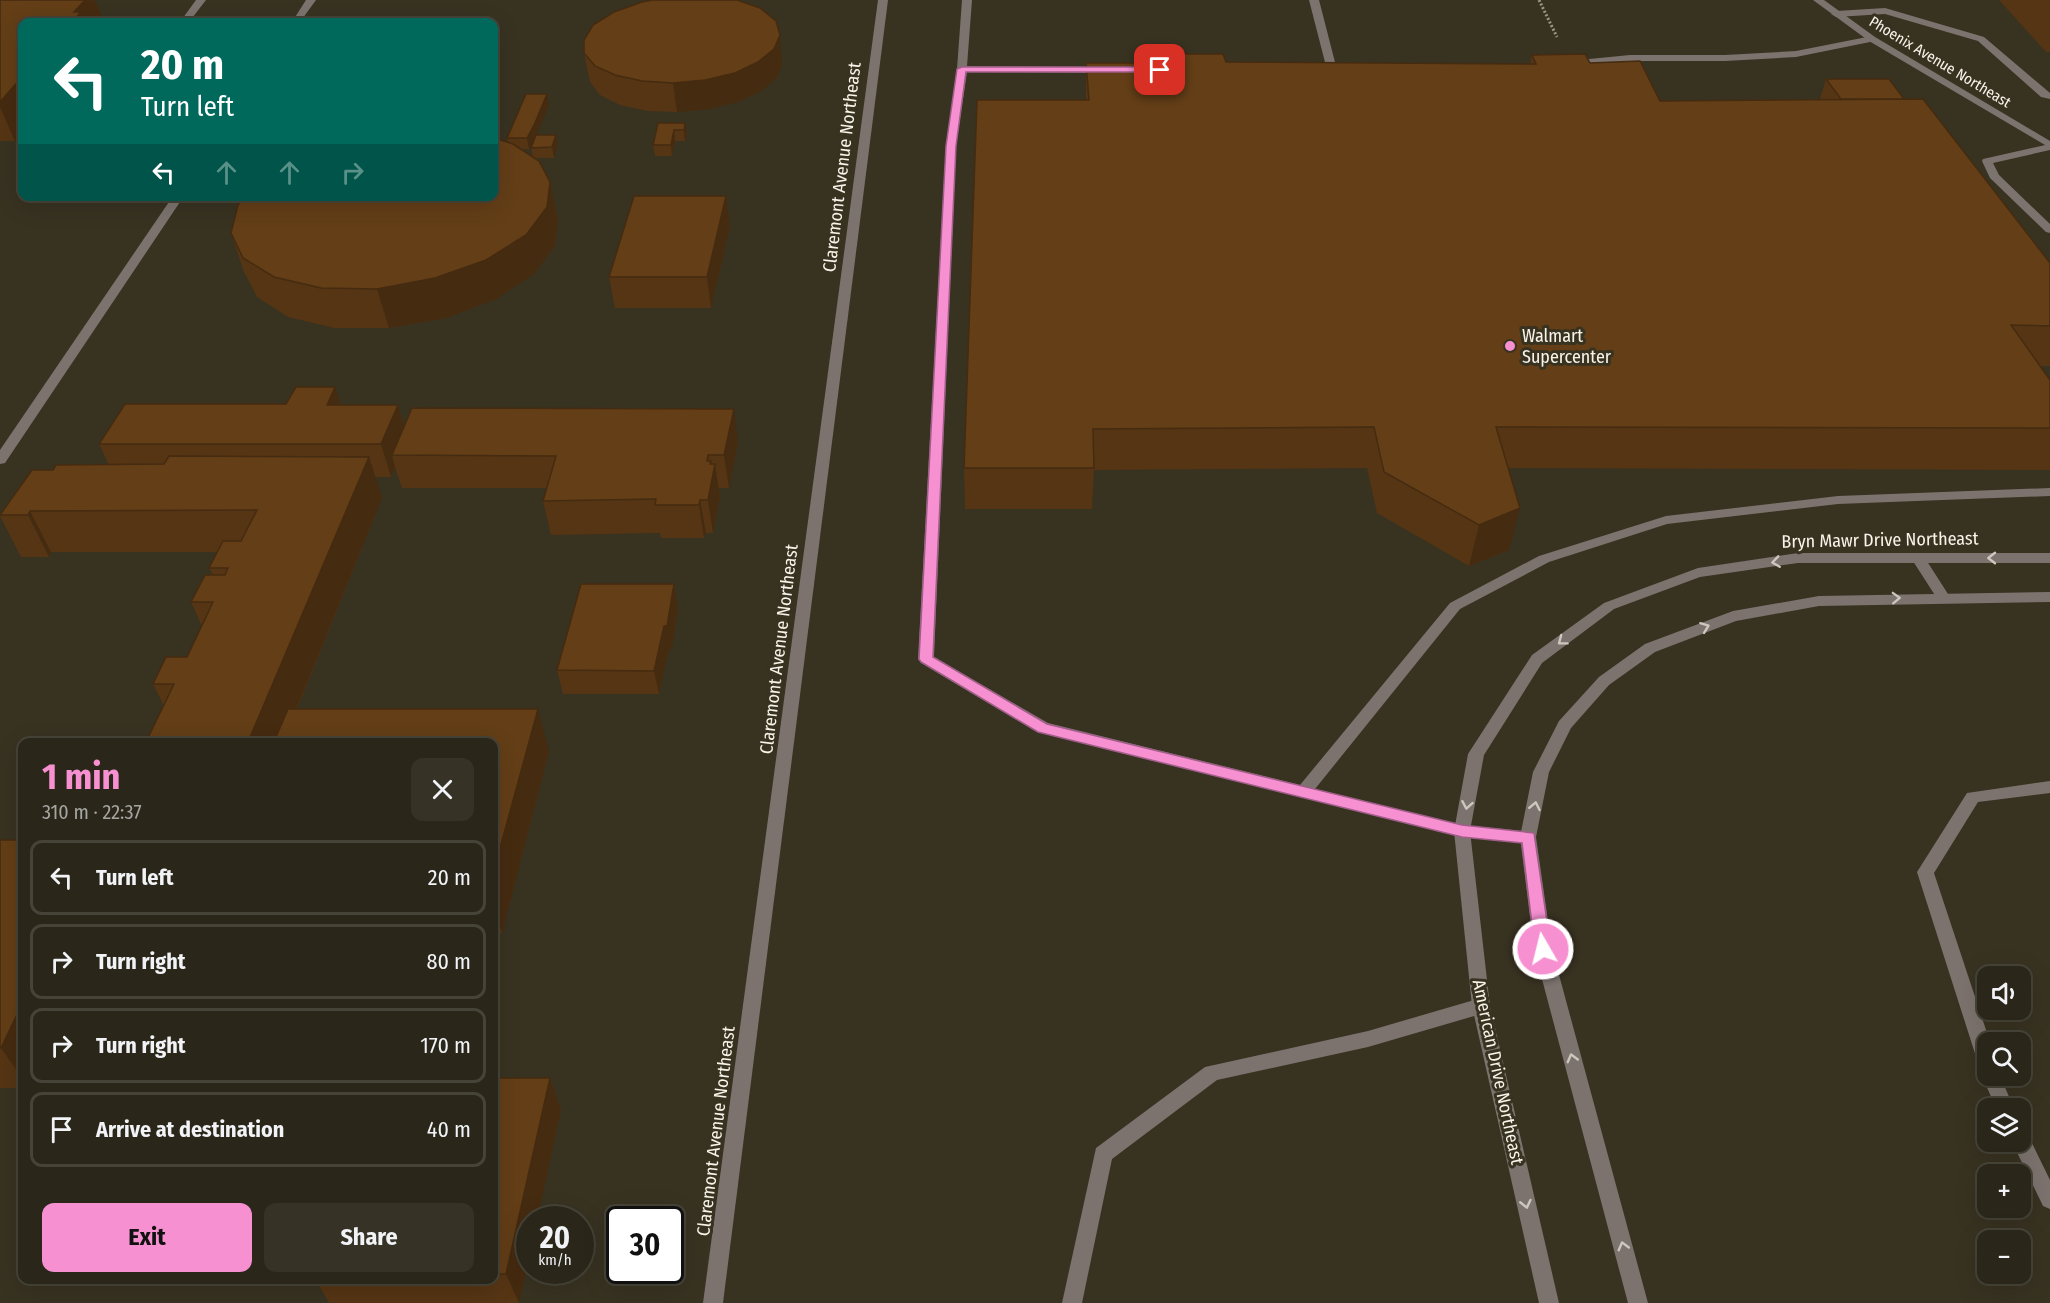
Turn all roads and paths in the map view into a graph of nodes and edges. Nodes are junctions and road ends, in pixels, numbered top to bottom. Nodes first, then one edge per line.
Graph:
1 (201, 0) edge
2 (311, 0) edge
3 (883, 0) edge
4 (967, 0) edge
5 (1314, 0) edge
6 (1539, 0) edge
7 (1818, 0) edge
8 (1836, 15) junction
9 (187, 18) edge
10 (299, 18) edge
11 (1558, 39) dead end
12 (1872, 39) junction
13 (1559, 66) edge
14 (962, 69) junction
15 (1121, 70) edge
16 (1332, 70) edge
17 (2050, 96) edge
18 (2050, 146) edge
19 (176, 201) edge
20 (2050, 230) edge
21 (0, 460) edge
22 (2050, 492) edge
23 (1918, 558) junction
24 (2050, 558) edge
25 (1943, 597) junction
26 (2050, 597) edge
27 (1609, 606) joint
28 (2050, 787) edge
29 (1303, 792) junction
30 (1462, 831) junction
31 (1528, 837) junction
32 (1481, 1006) junction
33 (1977, 1032) edge
34 (2026, 1152) edge
35 (2050, 1200) edge
36 (713, 1303) edge
37 (1072, 1303) edge
38 (1549, 1303) edge
39 (1638, 1303) edge

1 - 9 street
2 - 10 street
3 - 36 street, Claremont Avenue Northeast
4 - 14 street
5 - 16 street
6 - 11 path
7 - 8 street, Phoenix Avenue Northeast
8 - 12 street, Phoenix Avenue Northeast
8 - 17 street
12 - 13 street
12 - 18 street, Phoenix Avenue Northeast
14 - 15 street
14 - 29 street
18 - 20 street
19 - 21 street
22 - 29 street
24 -> 23 street, Bryn Mawr Drive Northeast
23 - 25 street
23 -> 27 street, Bryn Mawr Drive Northeast
25 - 26 street
31 -> 25 street
27 -> 30 street, American Drive Northeast
28 - 33 street
29 - 30 street
30 - 31 street
30 - 32 street, American Drive Northeast
39 -> 31 street
32 - 37 street
32 -> 38 street, American Drive Northeast
34 - 35 street

